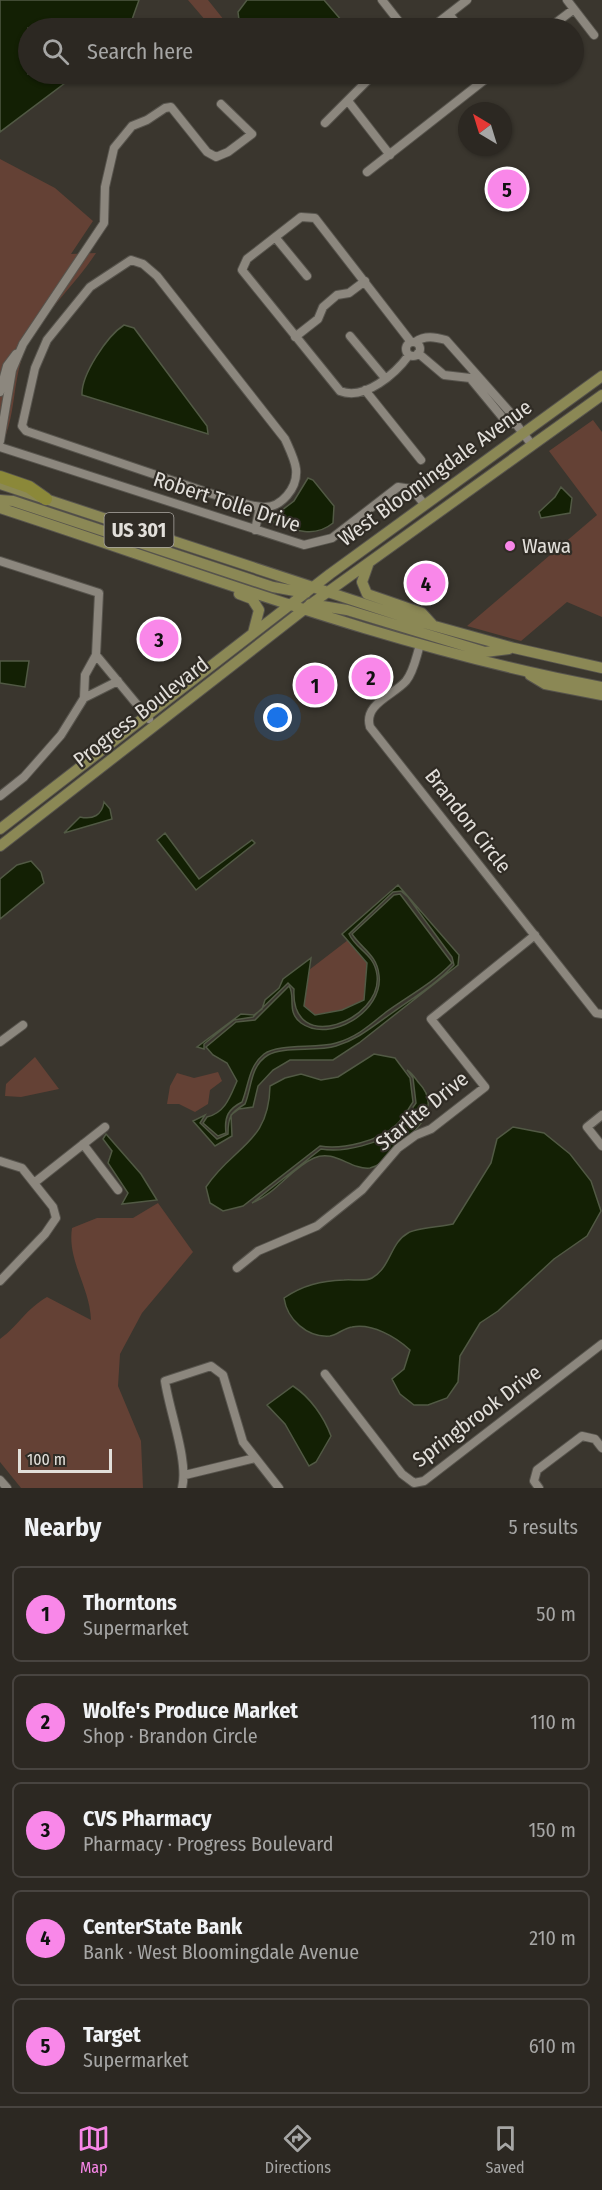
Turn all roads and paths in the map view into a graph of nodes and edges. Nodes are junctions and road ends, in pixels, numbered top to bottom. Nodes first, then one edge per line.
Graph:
1 (382, 0) edge
2 (467, 0) edge
3 (567, 0) edge
4 (574, 9) junction
5 (449, 14) junction
6 (396, 18) edge
7 (444, 18) edge
8 (452, 18) edge
9 (562, 18) edge
10 (581, 18) edge
11 (584, 22) edge
12 (594, 35) dead end
13 (364, 84) edge
14 (479, 84) edge
15 (348, 101) junction
16 (221, 104) dead end
17 (325, 123) dead end
18 (390, 154) junction
19 (367, 172) dead end
20 (276, 237) junction
21 (307, 276) dead end
22 (365, 281) junction
23 (350, 336) dead end
24 (295, 337) junction
25 (413, 342) junction
26 (19, 352) junction
27 (414, 354) junction
28 (602, 376) edge
29 (385, 378) junction
30 (365, 390) junction
31 (0, 392) edge
32 (602, 395) edge
33 (519, 429) junction
34 (0, 441) edge
35 (532, 445) junction
36 (0, 447) edge
37 (421, 460) dead end
38 (0, 477) edge
39 (0, 484) edge
40 (46, 499) junction
41 (0, 500) edge
42 (424, 504) junction
43 (261, 507) junction
44 (0, 508) edge
45 (255, 530) junction
46 (80, 534) junction
47 (0, 561) edge
48 (369, 562) junction
49 (316, 591) junction
50 (291, 604) junction
51 (309, 606) junction
52 (435, 626) junction
53 (253, 633) junction
54 (420, 645) junction
55 (514, 648) junction
56 (96, 655) junction
57 (602, 668) edge
58 (525, 671) junction
59 (559, 679) junction
60 (602, 680) edge
61 (118, 681) junction
62 (602, 687) edge
63 (602, 695) edge
64 (84, 698) junction
65 (146, 715) junction
66 (155, 726) junction
67 (126, 730) junction
68 (0, 796) edge
69 (27, 825) junction
70 (0, 829) edge
71 (0, 846) edge
72 (535, 935) junction
73 (602, 1014) edge
74 (22, 1025) dead end
75 (1, 1040) edge
76 (602, 1115) edge
77 (105, 1127) dead end
78 (83, 1144) junction
79 (602, 1146) edge
80 (0, 1161) edge
81 (34, 1183) junction
82 (118, 1190) dead end
83 (237, 1268) dead end
84 (0, 1281) edge
85 (602, 1344) edge
86 (325, 1374) dead end
87 (602, 1448) edge
88 (255, 1458) junction
89 (185, 1475) junction
90 (0, 1480) edge
91 (7, 1488) edge
92 (182, 1488) edge
93 (279, 1488) edge
94 (539, 1488) edge

1 - 6 street
2 - 5 street
3 - 4 street
4 - 9 street
4 - 10 street
5 - 7 street
5 - 8 street
11 - 12 street
13 - 15 street
14 - 18 street
15 - 17 street
15 - 18 street
16 - 26 street
18 - 19 street
20 - 21 street
20 - 22 street
20 - 24 street
22 - 24 street
22 - 25 street
23 - 29 street
24 - 30 street
25 - 27 street
25 - 33 street
26 - 31 street
26 - 34 street
27 - 29 street
27 - 33 street
28 - 33 main road, West Bloomingdale Avenue
29 - 30 street
30 - 37 street
32 - 35 main road, West Bloomingdale Avenue
33 - 35 street
33 - 42 main road, West Bloomingdale Avenue
35 - 48 main road, West Bloomingdale Avenue
36 - 45 street, Robert Tolle Drive
38 - 40 highway
39 - 40 main road, US 301
40 - 49 main road, US 301
41 - 49 main road
42 - 45 street, Robert Tolle Drive
42 - 49 main road, West Bloomingdale Avenue
43 - 43 street
43 - 45 street
44 - 46 main road, US 301
46 - 50 main road, US 301
46 - 53 main road
47 - 56 street
48 - 49 main road, West Bloomingdale Avenue
48 - 52 main road
49 - 50 main road, West Bloomingdale Avenue
49 - 51 main road, West Bloomingdale Avenue
49 - 52 main road, US 301
50 - 51 main road, US 301
50 - 53 main road, Progress Boulevard
51 - 54 main road, US 301
51 - 55 main road
51 - 66 main road, Progress Boulevard
52 - 55 main road, US 301
53 - 65 main road, Progress Boulevard
54 - 58 main road, US 301
54 - 72 street, Brandon Circle
55 - 57 main road, US 301
56 - 61 street
56 - 64 street
58 - 59 main road, US 301
58 - 63 main road
59 - 60 main road
59 - 62 main road, US 301
61 - 64 street
61 - 65 street
64 - 68 street
65 - 66 street
65 - 67 main road, Progress Boulevard
66 - 69 main road, Progress Boulevard
67 - 69 main road
67 - 70 main road, Progress Boulevard
69 - 71 main road, Progress Boulevard
72 - 73 street, Brandon Circle
72 - 83 street, Starlite Drive
74 - 75 street
76 - 79 street
77 - 78 street
78 - 81 street
78 - 82 street
80 - 81 street
81 - 84 street
85 - 86 street, Springbrook Drive
87 - 94 street
88 - 89 street
88 - 89 street
88 - 93 street
89 - 92 street
90 - 91 street

